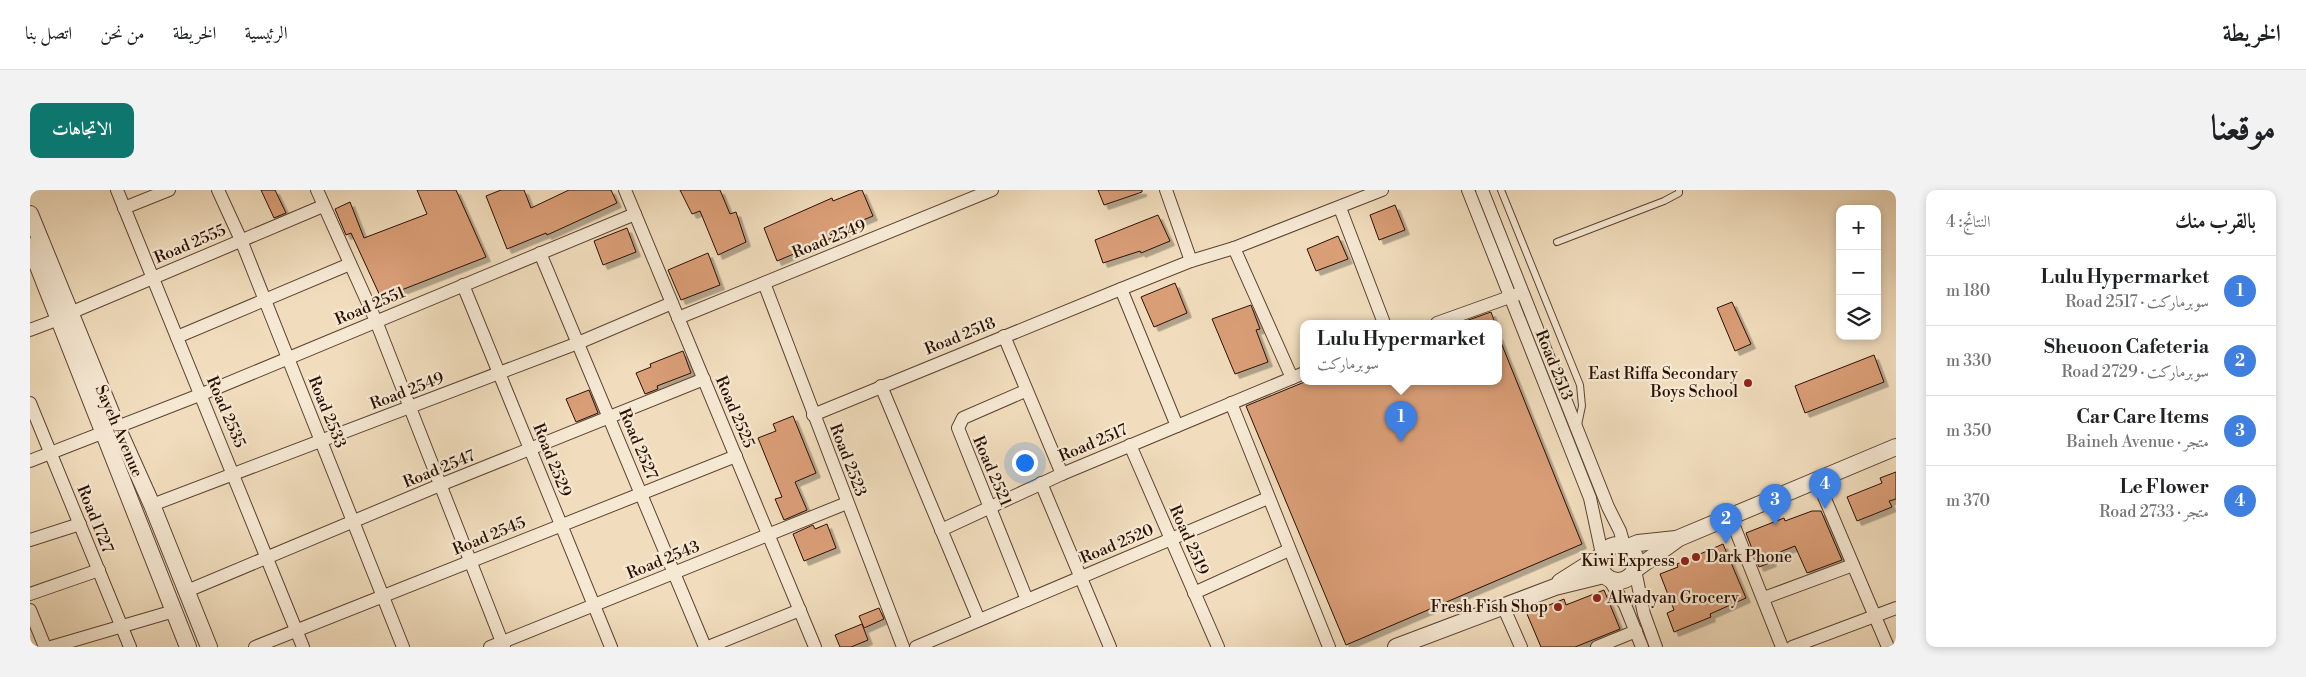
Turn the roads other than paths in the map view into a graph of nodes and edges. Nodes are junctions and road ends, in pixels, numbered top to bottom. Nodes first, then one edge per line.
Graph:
1 (117, 190) edge
2 (170, 190) edge
3 (218, 190) edge
4 (317, 190) edge
5 (625, 190) edge
6 (992, 190) edge
7 (1166, 190) edge
8 (1382, 190) edge
9 (1468, 190) edge
10 (1482, 190) edge
11 (1501, 190) edge
12 (1679, 190) edge
13 (323, 206) junction
14 (124, 208) junction
15 (1340, 208) junction
16 (30, 214) edge
17 (635, 214) junction
18 (241, 240) junction
19 (1556, 242) dead end
20 (30, 246) edge
21 (1234, 248) junction
22 (540, 253) junction
23 (1192, 261) junction
24 (350, 264) junction
25 (152, 277) junction
26 (764, 283) junction
27 (463, 285) junction
28 (1121, 288) junction
29 (1522, 292) junction
30 (1510, 297) junction
31 (264, 300) junction
32 (672, 303) junction
33 (65, 316) junction
34 (678, 318) junction
35 (1383, 320) edge
36 (1445, 320) edge
37 (376, 321) junction
38 (30, 330) edge
39 (1004, 336) junction
40 (177, 337) junction
41 (578, 342) junction
42 (288, 358) junction
43 (498, 373) junction
44 (1298, 375) edge
45 (704, 379) junction
46 (881, 386) junction
47 (1026, 391) junction
48 (202, 394) junction
49 (30, 403) edge
50 (1231, 403) junction
51 (410, 407) junction
52 (813, 415) junction
53 (609, 417) junction
54 (1178, 426) junction
55 (1577, 428) junction
56 (109, 430) junction
57 (322, 441) junction
58 (1130, 445) junction
59 (1896, 447) edge
60 (531, 449) junction
61 (51, 453) junction
62 (736, 456) junction
63 (30, 462) edge
64 (234, 474) junction
65 (1062, 474) junction
66 (1817, 480) junction
67 (1041, 483) junction
68 (440, 485) junction
69 (641, 493) junction
70 (1268, 498) junction
71 (847, 503) junction
72 (152, 505) junction
73 (990, 507) junction
74 (1730, 516) junction
75 (353, 522) junction
76 (80, 524) junction
77 (560, 526) junction
78 (942, 530) junction
79 (769, 535) junction
80 (1678, 538) junction
81 (30, 540) edge
82 (1170, 540) junction
83 (1626, 546) junction
84 (1288, 550) junction
85 (1602, 555) junction
86 (268, 557) junction
87 (470, 561) junction
88 (1853, 565) junction
89 (1635, 569) junction
90 (98, 570) junction
91 (674, 573) junction
92 (1081, 577) junction
93 (1606, 577) junction
94 (1555, 587) junction
95 (187, 591) junction
96 (1194, 593) junction
97 (30, 594) edge
98 (384, 595) junction
99 (1764, 598) junction
100 (1027, 600) junction
101 (594, 606) junction
102 (1503, 606) junction
103 (1896, 608) edge
104 (30, 610) edge
105 (800, 610) junction
106 (174, 611) junction
107 (1876, 615) junction
108 (979, 620) junction
109 (122, 627) junction
110 (297, 630) junction
111 (1636, 631) junction
112 (499, 645) edge
113 (1106, 646) edge
114 (45, 647) edge
115 (51, 647) edge
116 (130, 647) edge
117 (188, 647) edge
118 (209, 647) edge
119 (255, 647) edge
120 (303, 647) edge
121 (403, 647) edge
122 (611, 647) edge
123 (706, 647) edge
124 (815, 647) edge
125 (903, 647) edge
126 (916, 647) edge
127 (1218, 647) edge
128 (1329, 647) edge
129 (1396, 647) edge
130 (1521, 647) edge
131 (1597, 647) edge
132 (1642, 647) edge
133 (1656, 647) edge
134 (1782, 647) edge
135 (1792, 647) edge
136 (1888, 647) edge

1 - 14 street, Road 2535
2 - 14 street
3 - 18 street, Road 2533
4 - 13 street
5 - 17 street, Road 2525
6 - 26 street, Road 2549
7 - 23 street
8 - 15 street, Road 2518
9 - 30 street, Road 2513
10 - 29 street, Road 2513
11 - 55 lane
12 - 19 lane
13 - 18 street, Road 2555
13 - 24 street
14 - 25 street, Road 2535
15 - 21 street, Road 2518
15 - 35 street
16 - 33 street, Sayeh Avenue
17 - 22 street, Road 2551
17 - 32 street, Road 2525
18 - 25 street, Road 2555
18 - 31 street, Road 2533
20 - 33 street, Sayeh Avenue
21 - 23 street, Road 2518
21 - 44 street, Road 2517
22 - 27 street, Road 2551
22 - 41 street, Road 2527
23 - 28 street, Road 2518
24 - 31 street
24 - 37 street
25 - 33 street, Road 2555
25 - 40 street, Road 2535
26 - 34 street, Road 2549
26 - 52 street, Road 2523
27 - 37 street, Road 2551
27 - 43 street, Road 2529
28 - 39 street, Road 2518
28 - 54 street
29 - 30 street
29 - 55 street, Road 2513
30 - 36 street
30 - 85 street, Road 2513
31 - 40 street
31 - 42 street, Road 2533
32 - 34 street, Road 2525
32 - 41 street, Road 2549
33 - 38 street, Road 2555
33 - 56 street, Sayeh Avenue
34 - 45 street, Road 2525
37 - 42 street, Road 2551
37 - 51 street
39 - 46 street, Road 2518
39 - 47 street
40 - 48 street, Road 2535
41 - 43 street, Road 2549
41 - 53 street, Road 2527
42 - 48 street, Road 2551
42 - 57 street, Road 2533
43 - 51 street, Road 2549
43 - 60 street, Road 2529
44 - 50 street, Road 2517
45 - 53 street, Road 2547
45 - 62 street, Road 2525
46 - 52 street, Road 2518
46 - 78 street
47 - 65 street
47 - 73 street, Road 2521
48 - 56 street, Road 2551
48 - 64 street, Road 2535
49 - 61 street, Road 1727
50 - 54 street, Road 2517
50 - 70 street
51 - 57 street, Road 2549
51 - 68 street
52 - 71 street, Road 2523
53 - 60 street, Road 2547
53 - 69 street, Road 2527
54 - 58 street, Road 2517
55 - 83 street, Road 2513
56 - 61 street, Road 2551
56 - 72 street, Sayeh Avenue
56 - 106 street, Sayeh Avenue
57 - 64 street, Road 2549
57 - 75 street, Road 2533
58 - 65 street, Road 2517
58 - 82 street, Road 2519
59 - 66 street
60 - 68 street, Road 2547
60 - 77 street, Road 2529
61 - 63 street, Road 2551
61 - 76 street, Road 1727
62 - 69 street, Road 2545
62 - 79 street, Road 2525
64 - 72 street, Road 2549
64 - 86 street, Road 2535
65 - 67 street, Road 2517
66 - 74 street
66 - 88 street
67 - 73 street, Road 2517
67 - 92 street
68 - 75 street, Road 2547
68 - 87 street
69 - 77 street, Road 2545
69 - 91 street, Road 2527
70 - 82 street, Road 2520
70 - 84 street
71 - 79 street, Road 2543
71 - 125 street, Road 2523
72 - 95 street, Sayeh Avenue
73 - 78 street, Road 2517
73 - 100 street, Road 2521
74 - 80 street
74 - 99 street
75 - 86 street, Road 2547
75 - 98 street, Road 2533
76 - 81 street
76 - 90 street, Road 1727
77 - 87 street, Road 2545
77 - 101 street, Road 2529
78 - 108 street
79 - 91 street, Road 2543
79 - 105 street, Road 2525
80 - 83 street
80 - 89 street
82 - 92 street, Road 2520
82 - 96 street, Road 2519
83 - 85 street
83 - 89 street
84 - 96 street
84 - 128 street
85 - 93 street
85 - 94 street
86 - 95 street, Road 2547
86 - 110 street, Road 2535
87 - 98 street, Road 2545
87 - 112 street
88 - 99 street
88 - 107 street
89 - 93 street
89 - 133 street
90 - 97 street
90 - 109 street, Road 1727
91 - 101 street, Road 2543
91 - 123 street, Road 2527
92 - 100 street, Road 2520
92 - 113 street
93 - 94 street
93 - 111 street
94 - 102 street
95 - 118 street, Sayeh Avenue
96 - 127 street, Road 2519
98 - 110 street, Road 2545
98 - 121 street, Road 2533
99 - 134 street
100 - 108 street, Road 2520
101 - 112 street, Road 2543
101 - 122 street, Road 2529
102 - 129 street
102 - 130 street
103 - 107 street
104 - 114 street
105 - 123 street
105 - 124 street, Road 2525
106 - 109 street
106 - 117 street, Sayeh Avenue
107 - 135 street
107 - 136 street
108 - 126 street, Road 2520
109 - 115 street
109 - 116 street, Road 1727
110 - 119 street, Road 2545
110 - 120 street, Road 2535
111 - 131 street
111 - 132 street

